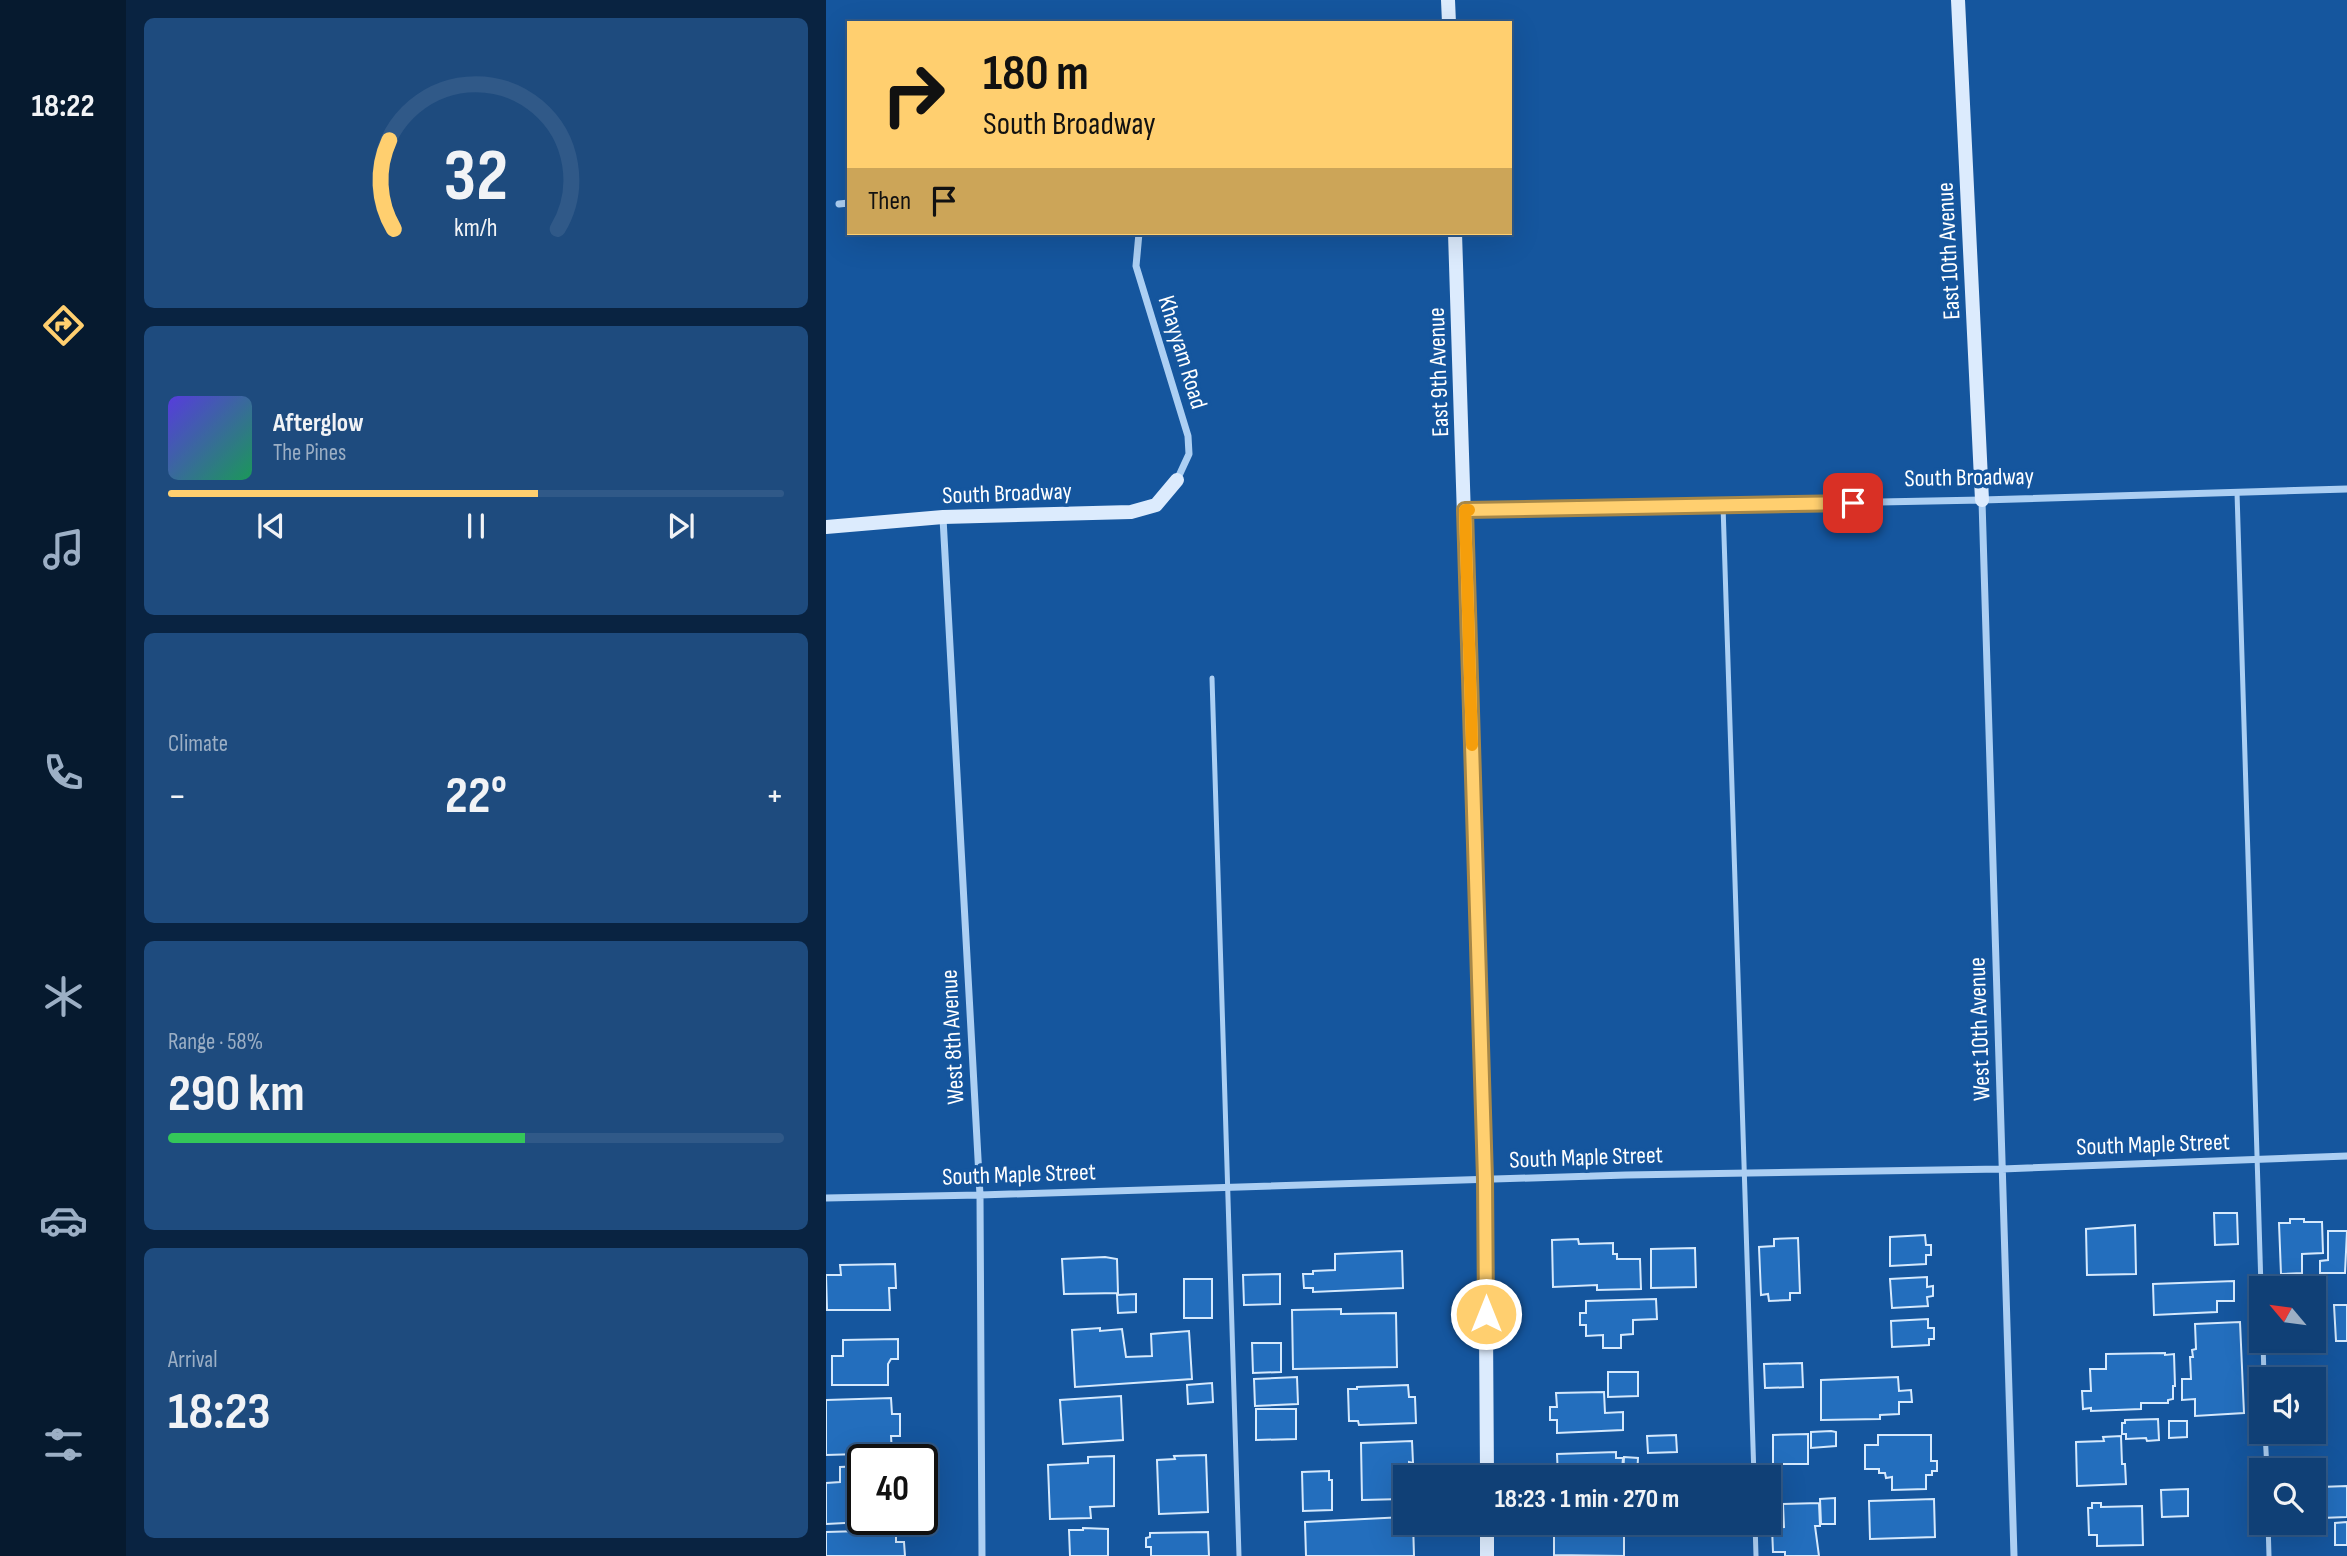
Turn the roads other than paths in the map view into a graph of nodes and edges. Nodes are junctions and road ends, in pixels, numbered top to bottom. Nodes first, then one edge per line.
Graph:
1 (1448, 0) edge
2 (1958, 0) edge
3 (1449, 21) edge
4 (847, 203) edge
5 (839, 204) dead end
6 (1139, 235) edge
7 (1455, 235) edge
8 (1177, 480) joint
9 (2347, 489) edge
10 (2237, 492) junction
11 (1982, 500) junction
12 (1723, 505) junction
13 (1465, 510) junction
14 (943, 517) junction
15 (826, 527) edge
16 (1212, 678) dead end
17 (2347, 1156) edge
18 (2257, 1160) junction
19 (2002, 1169) junction
20 (1744, 1173) junction
21 (1485, 1179) junction
22 (1228, 1187) junction
23 (980, 1195) junction
24 (826, 1198) edge
25 (2261, 1276) edge
26 (1487, 1465) edge
27 (1754, 1465) edge
28 (1487, 1535) edge
29 (1755, 1535) edge
30 (2268, 1535) edge
31 (982, 1556) edge
32 (1239, 1556) edge
33 (1487, 1556) edge
34 (1756, 1556) edge
35 (2014, 1556) edge
36 (2269, 1556) edge

1 - 3 street
2 - 11 street, East 10th Avenue
4 - 5 street
6 - 8 street, Khayyam Road
7 - 13 street, East 9th Avenue
8 - 14 street, South Broadway
9 - 10 street, South Broadway
10 - 11 street, South Broadway
10 - 18 lane
11 - 12 street, South Broadway
11 - 19 street, West 10th Avenue
12 - 13 street, South Broadway
12 - 20 lane
13 - 21 street, East 9th Avenue
14 - 15 street, South Broadway
14 - 23 street, West 8th Avenue
16 - 22 lane
17 - 18 street, South Maple Street
18 - 19 street, South Maple Street
18 - 25 lane
19 - 20 street, South Maple Street
19 - 35 street, West 10th Avenue
20 - 21 street, South Maple Street
20 - 27 lane
21 - 22 street, South Maple Street
21 - 26 street, East 9th Avenue
22 - 23 street, South Maple Street
22 - 32 lane
23 - 24 street, South Maple Street
23 - 31 street, West 8th Avenue
28 - 33 street
29 - 34 lane
30 - 36 lane

